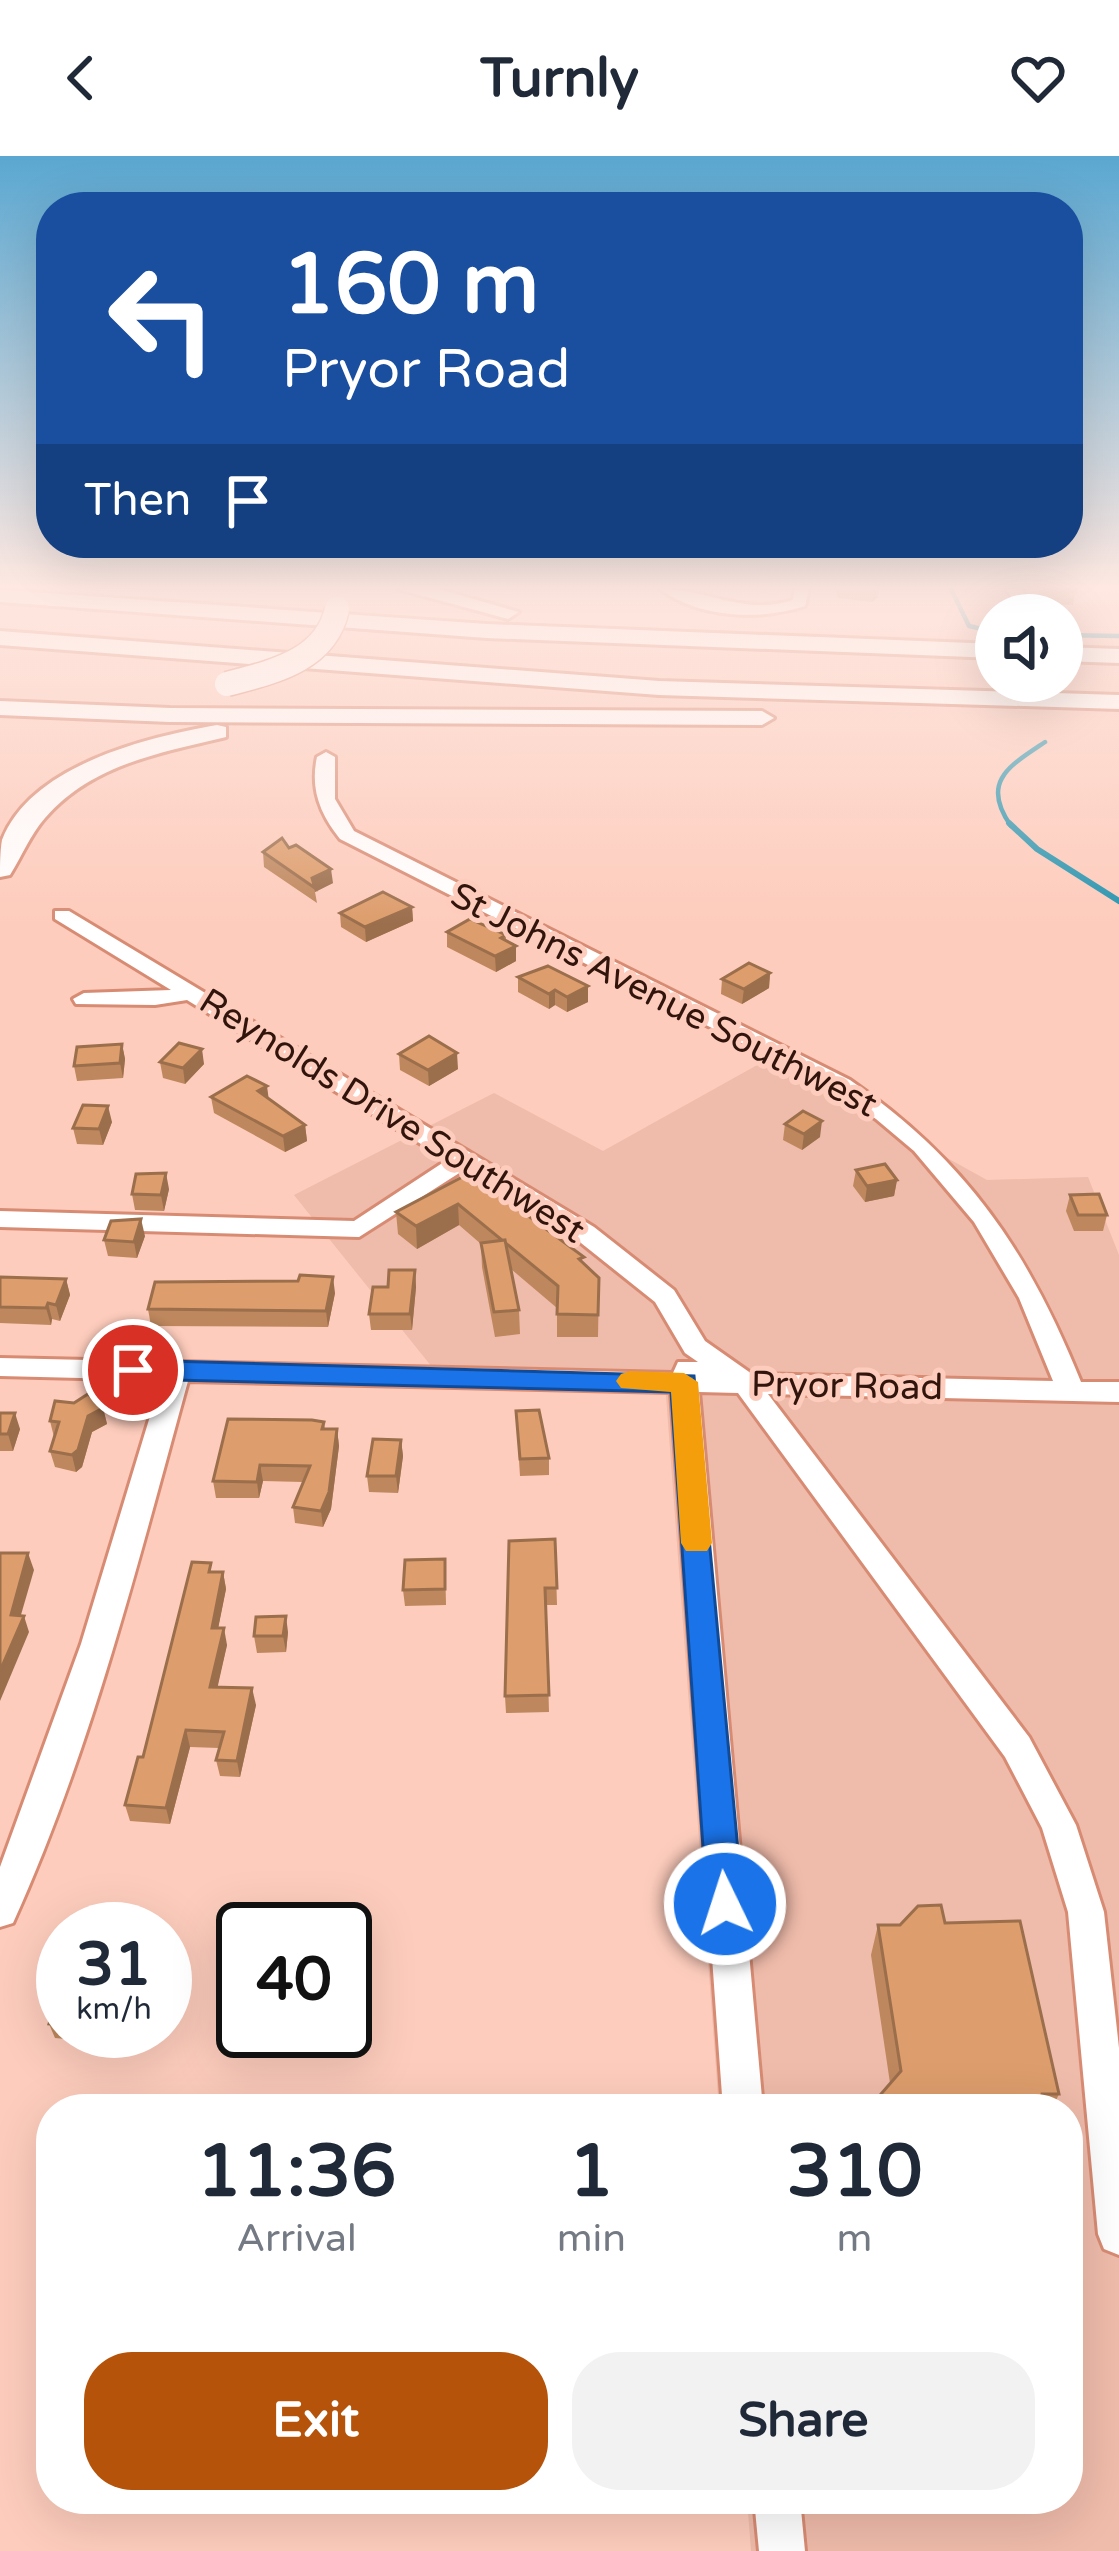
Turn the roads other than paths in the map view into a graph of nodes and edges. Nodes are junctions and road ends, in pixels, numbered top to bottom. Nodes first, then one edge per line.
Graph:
1 (1059, 701) edge
2 (1119, 702) edge
3 (0, 708) edge
4 (669, 718) junction
5 (1119, 718) edge
6 (326, 757) dead end
7 (0, 869) edge
8 (62, 915) dead end
9 (193, 993) junction
10 (84, 999) dead end
11 (464, 1160) junction
12 (0, 1219) edge
13 (694, 1347) junction
14 (0, 1367) edge
15 (177, 1371) junction
16 (684, 1382) junction
17 (746, 1384) junction
18 (1071, 1391) junction
19 (1119, 1392) edge
20 (0, 1911) edge
21 (742, 2094) edge
22 (1119, 2234) edge
23 (778, 2514) edge
24 (782, 2551) edge

1 - 2 highway
3 - 4 highway
4 - 5 highway
4 - 7 highway
6 - 18 street, St Johns Avenue Southwest
8 - 9 street, Reynolds Drive Southwest
9 - 10 street
9 - 11 street, Reynolds Drive Southwest
11 - 12 street
11 - 13 street, Reynolds Drive Southwest
13 - 16 street
13 - 17 street
14 - 15 street, Pryor Road
15 - 16 street, Pryor Road
15 - 20 street
16 - 17 street, Pryor Road
16 - 21 street
17 - 18 street, Pryor Road
17 - 22 street
18 - 19 street, Pryor Road
23 - 24 street

